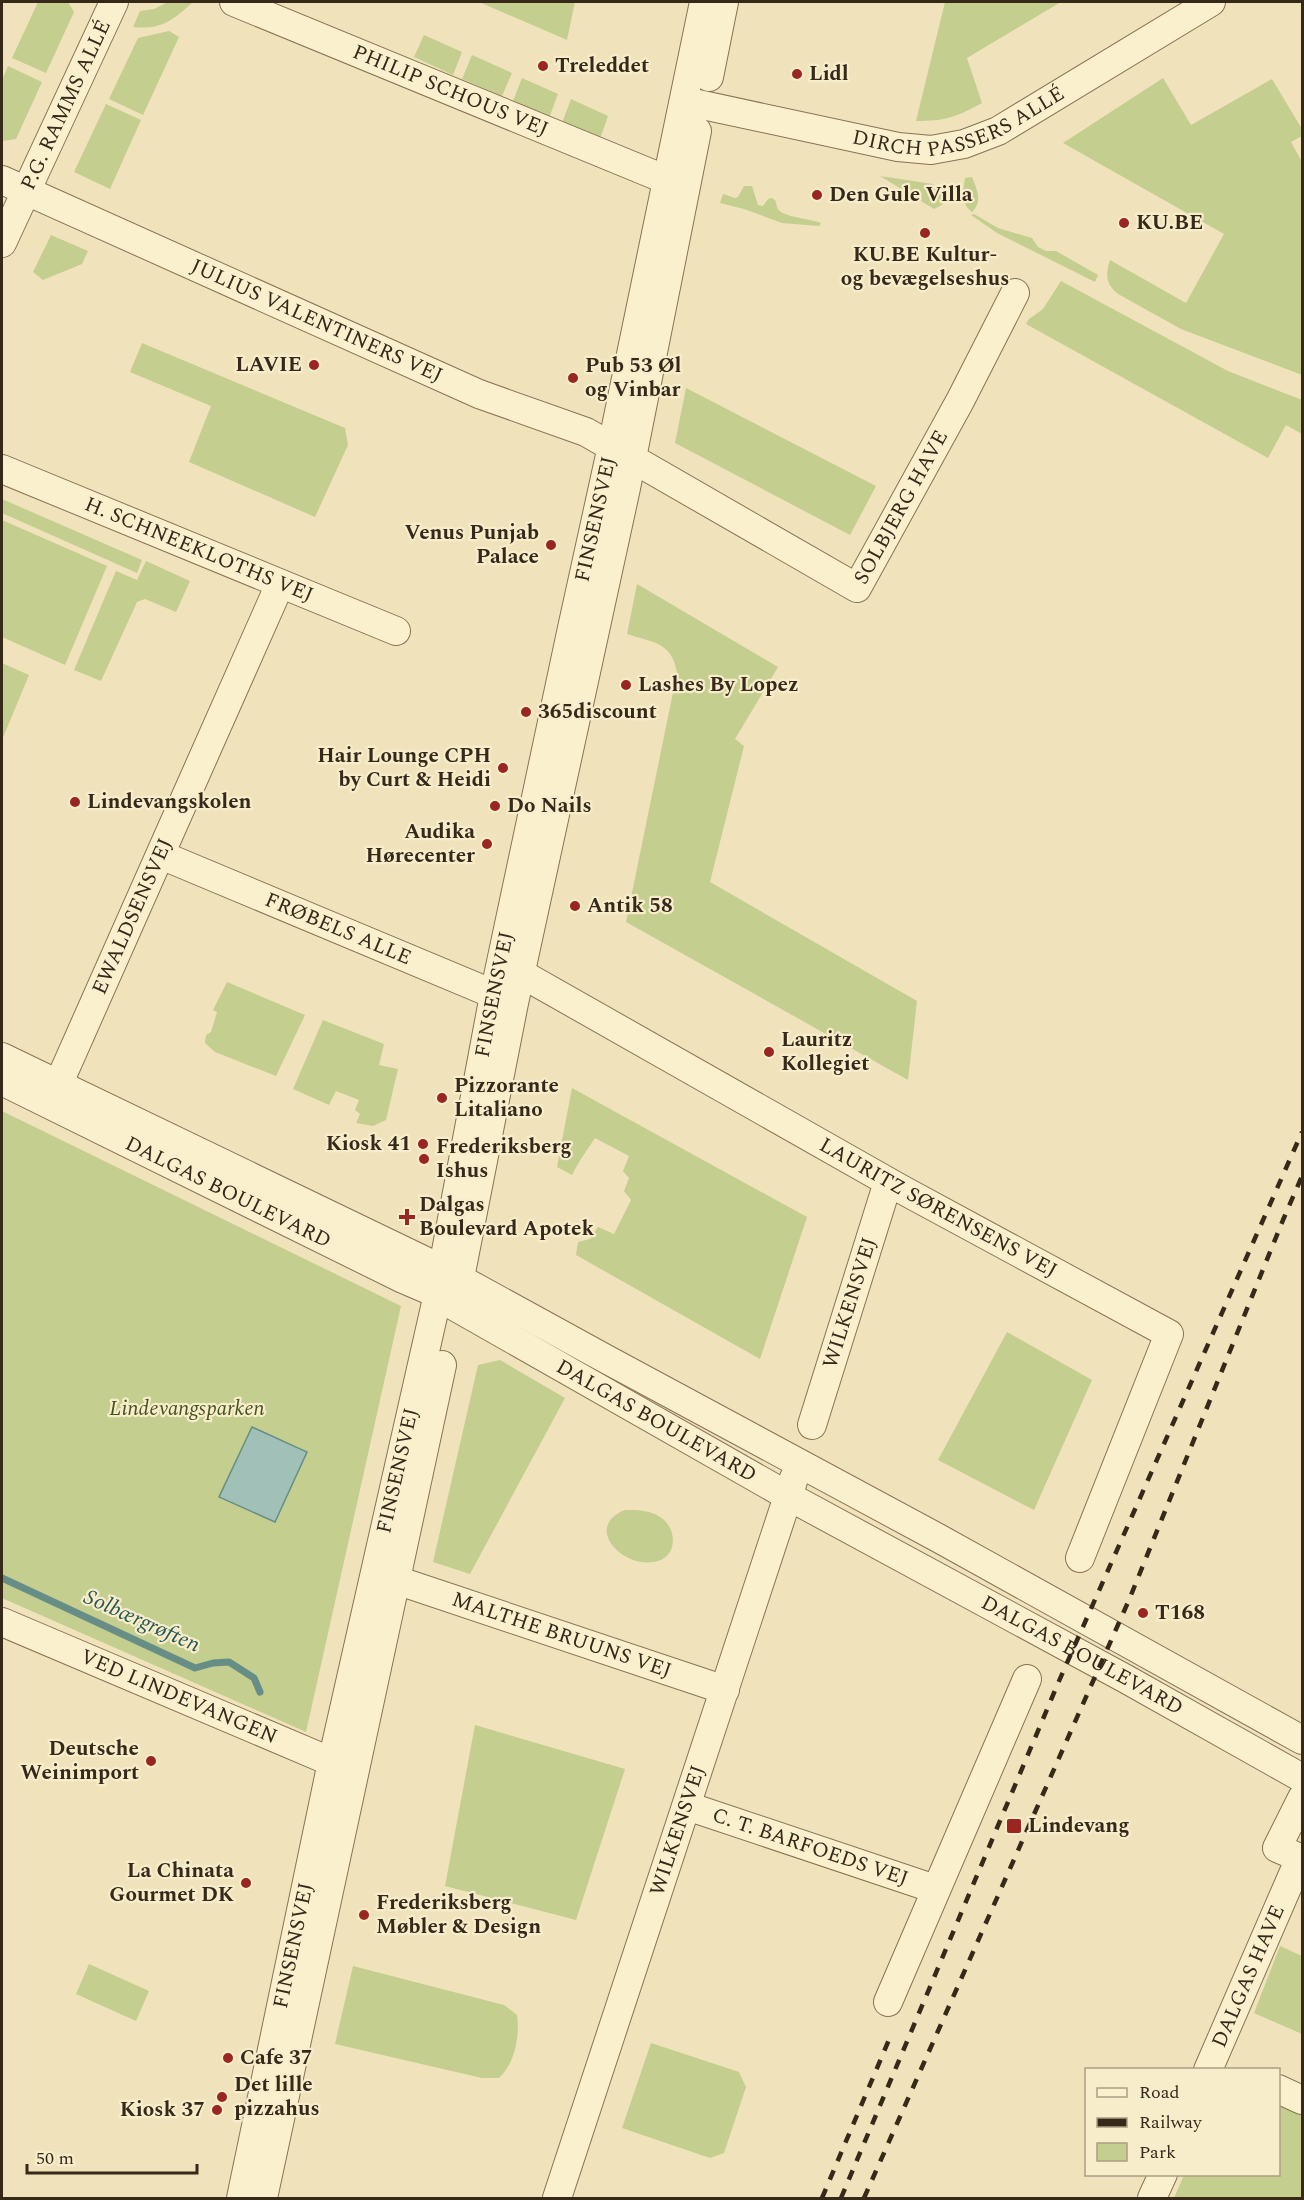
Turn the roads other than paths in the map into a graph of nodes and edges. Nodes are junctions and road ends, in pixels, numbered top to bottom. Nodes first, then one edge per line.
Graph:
1 (114, 2) edge
2 (234, 2) edge
3 (704, 2) edge
4 (724, 2) edge
5 (1211, 2) edge
6 (693, 103) junction
7 (667, 180) junction
8 (14, 186) edge
9 (2, 243) edge
10 (1015, 293) dead end
11 (622, 451) junction
12 (2, 470) edge
13 (280, 584) junction
14 (396, 631) dead end
15 (161, 855) junction
16 (511, 968) junction
17 (504, 999) junction
18 (2, 1057) edge
19 (2, 1081) edge
20 (53, 1095) junction
21 (888, 1182) junction
22 (449, 1287) junction
23 (812, 1425) dead end
24 (800, 1462) junction
25 (788, 1496) junction
26 (1080, 1558) dead end
27 (385, 1574) junction
28 (2, 1622) edge
29 (1027, 1678) dead end
30 (725, 1690) junction
31 (1302, 1740) edge
32 (343, 1769) junction
33 (1302, 1778) edge
34 (1302, 1798) edge
35 (687, 1806) junction
36 (935, 1889) junction
37 (888, 2002) dead end
38 (1217, 2067) edge
39 (1280, 2090) edge
40 (1302, 2100) edge
41 (1163, 2176) edge
42 (241, 2199) edge
43 (263, 2199) edge
44 (556, 2199) edge
45 (1152, 2199) edge

1 - 8 street, P.G. RAMMS ALLÉ
2 - 7 street, PHILIP SCHOUS VEJ
3 - 6 street, FINSENSVEJ
4 - 6 street, FINSENSVEJ
5 - 6 street, DIRCH PASSERS ALLÉ
6 - 7 street, FINSENSVEJ
6 - 11 street, FINSENSVEJ
7 - 11 street, FINSENSVEJ
8 - 9 street, P.G. RAMMS ALLÉ
8 - 11 street, JULIUS VALENTINERS VEJ
10 - 11 street, SOLBJERG HAVE
11 - 16 street, FINSENSVEJ
12 - 13 street, H. SCHNEEKLOTHS VEJ
13 - 14 street, H. SCHNEEKLOTHS VEJ
13 - 15 street, EWALDSENSVEJ
15 - 17 street, FRØBELS ALLE
15 - 20 street, EWALDSENSVEJ
16 - 17 street, FINSENSVEJ
16 - 21 street, LAURITZ SØRENSENS VEJ
17 - 22 street, FINSENSVEJ
18 - 20 street, DALGAS BOULEVARD
19 - 20 street, DALGAS BOULEVARD
20 - 22 street, DALGAS BOULEVARD
21 - 23 street, WILKENSVEJ
21 - 26 street, LAURITZ SØRENSENS VEJ
22 - 24 street, DALGAS BOULEVARD
22 - 25 street, DALGAS BOULEVARD
22 - 27 street, FINSENSVEJ
24 - 25 street, WILKENSVEJ
24 - 31 street, DALGAS BOULEVARD
25 - 30 street, WILKENSVEJ
25 - 33 street, DALGAS BOULEVARD
27 - 30 street, MALTHE BRUUNS VEJ
27 - 32 street, FINSENSVEJ
28 - 32 street, VED LINDEVANGEN
29 - 36 street, C. T. BARFOEDS VEJ
30 - 35 street, WILKENSVEJ
32 - 42 street, FINSENSVEJ
32 - 43 street, FINSENSVEJ
34 - 38 street, DALGAS HAVE
35 - 36 street, C. T. BARFOEDS VEJ
35 - 44 street, WILKENSVEJ
36 - 37 street, C. T. BARFOEDS VEJ
39 - 40 street
41 - 45 street

